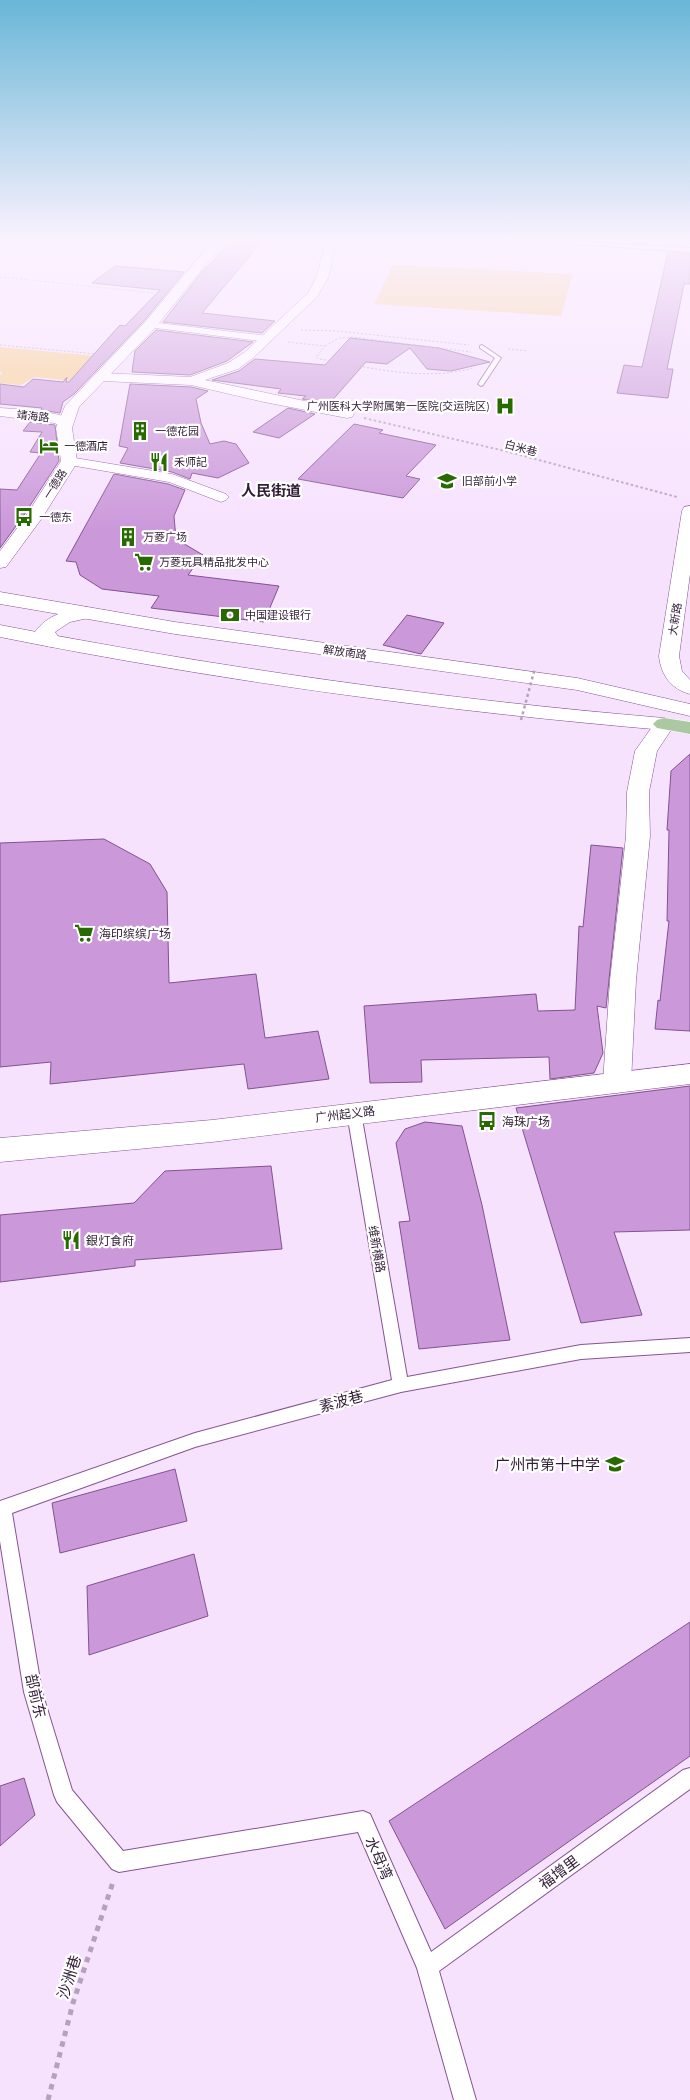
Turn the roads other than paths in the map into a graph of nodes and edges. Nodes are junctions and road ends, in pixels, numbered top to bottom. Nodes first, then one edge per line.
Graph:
1 (138, 337) edge
2 (251, 337) edge
3 (268, 339) joint
4 (482, 347) road end
5 (102, 377) junction
6 (190, 380) junction
7 (481, 384) dead end
8 (0, 412) edge
9 (347, 414) road end
10 (65, 422) junction
11 (69, 461) junction
12 (220, 497) dead end
13 (685, 504) edge
14 (0, 563) edge
15 (0, 598) edge
16 (86, 613) junction
17 (0, 631) edge
18 (52, 642) junction
19 (690, 688) edge
20 (690, 710) edge
21 (664, 724) junction
22 (690, 728) edge
23 (690, 1074) edge
24 (617, 1082) junction
25 (354, 1113) junction
26 (0, 1150) edge
27 (690, 1345) edge
28 (401, 1385) junction
29 (3, 1508) joint
30 (690, 1778) edge
31 (119, 1862) joint
32 (428, 1967) junction
33 (466, 2100) edge

1 - 5 main road
2 - 3 street
3 - 6 street
4 - 7 lane
5 - 6 street
5 - 10 main road
6 - 9 street
8 - 10 main road, 靖海路
10 - 11 main road, 一德路
11 - 12 street
11 - 14 main road, 一德路
13 - 19 main road, 大新路
15 - 16 main road, 解放南路
16 - 18 main road
16 - 20 main road, 解放南路
17 - 18 main road
18 - 21 main road
21 - 22 main road
21 - 24 main road
23 - 24 main road, 广州起义路
24 - 25 main road, 广州起义路
25 - 26 main road, 广州起义路
25 - 28 lane, 维新横路
27 - 28 lane, 素波巷
28 - 29 lane, 素波巷
29 - 31 lane, 部前东
30 - 32 lane, 福增里
31 - 32 lane, 水母湾
32 - 33 lane, 水母湾

